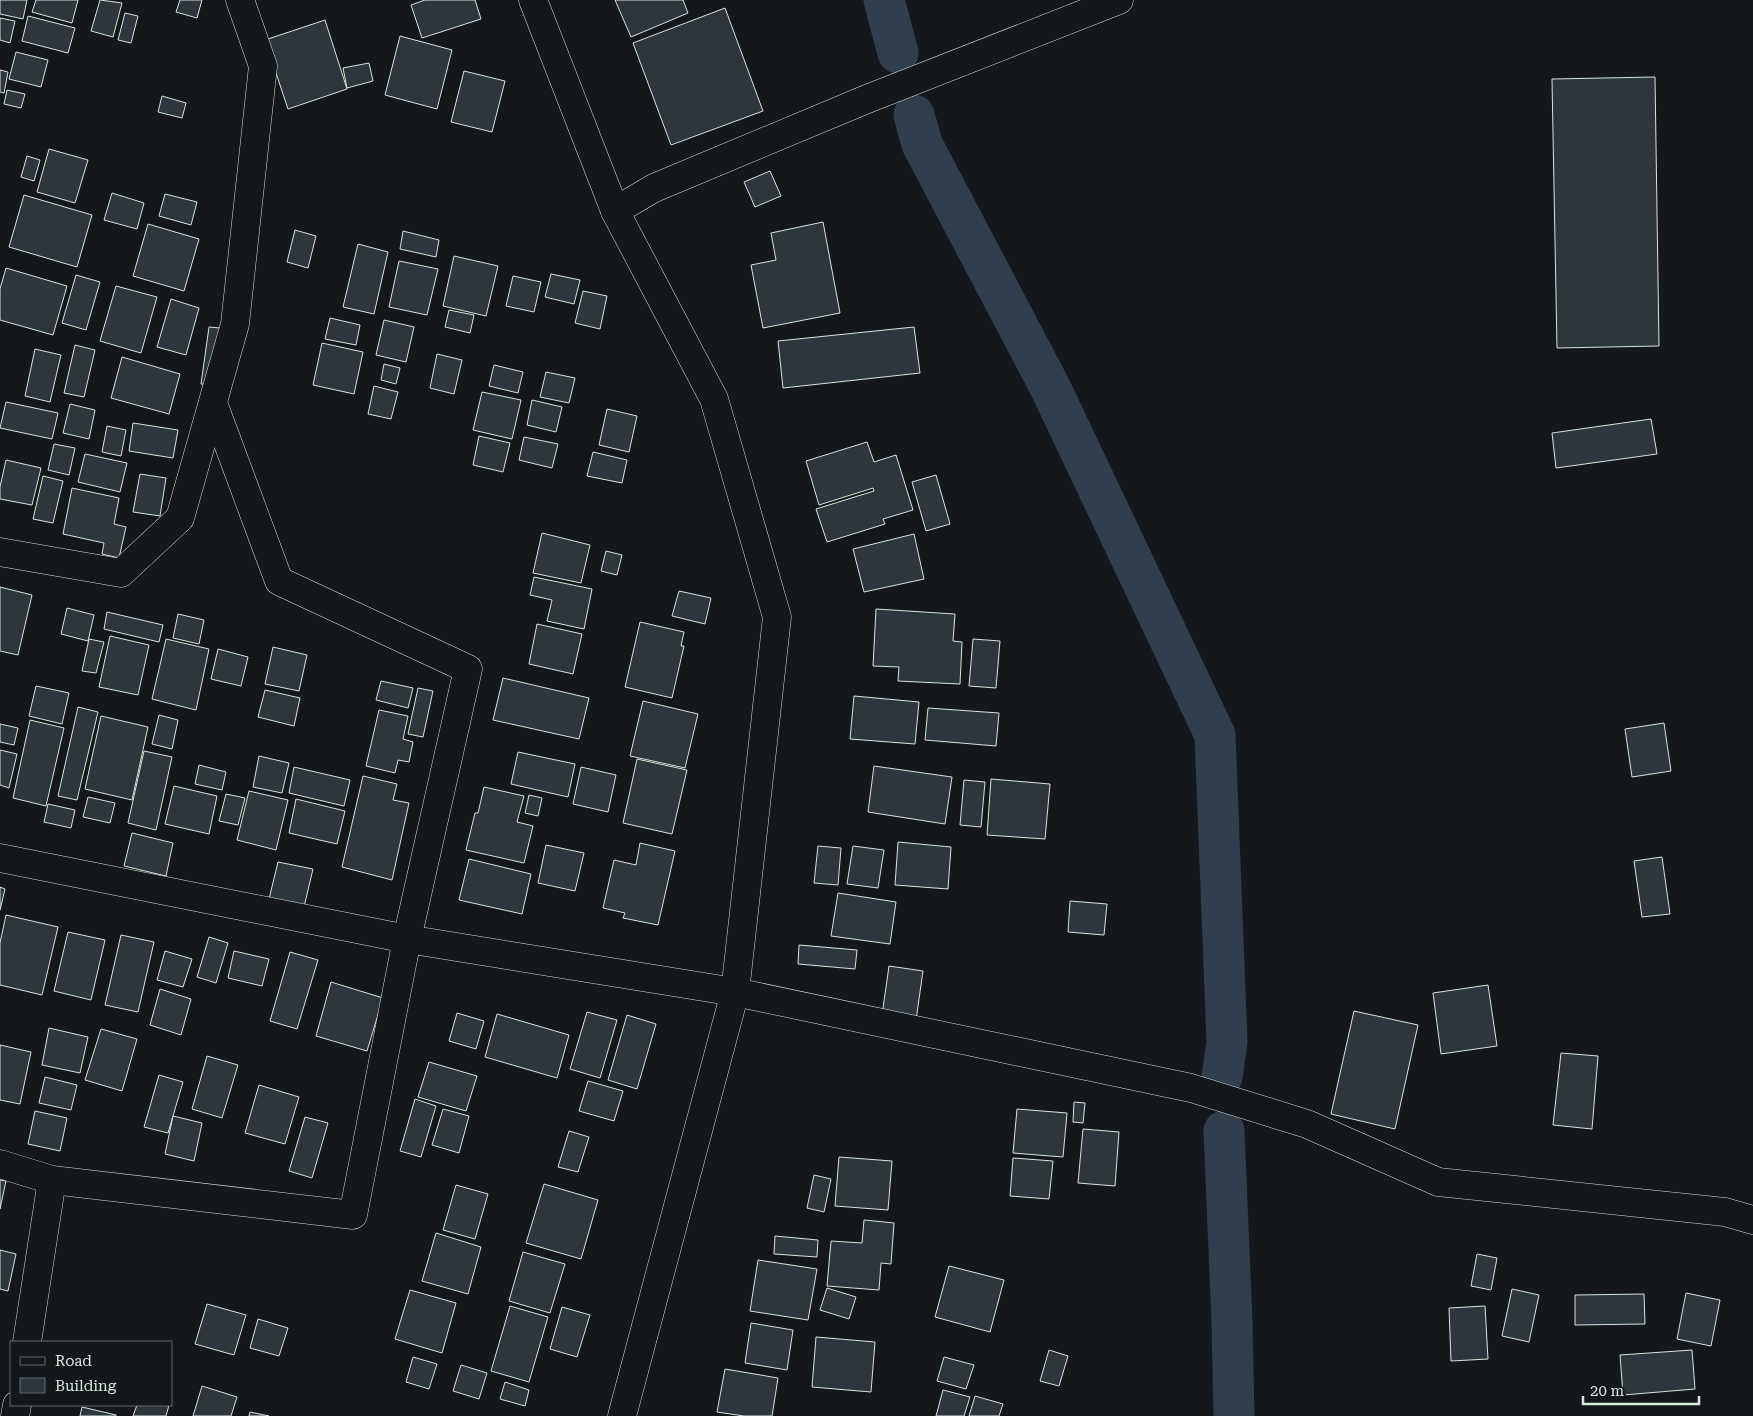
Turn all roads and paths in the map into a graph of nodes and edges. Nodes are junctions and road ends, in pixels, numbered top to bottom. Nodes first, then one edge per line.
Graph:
1 (240, 0) edge
2 (533, 0) edge
3 (1119, 0) edge
4 (615, 211) junction
5 (213, 403) junction
6 (0, 552) edge
7 (0, 858) edge
8 (407, 939) junction
9 (735, 992) junction
10 (0, 1164) edge
11 (52, 1180) junction
12 (1753, 1220) edge
13 (27, 1341) edge
14 (622, 1416) edge

1 - 5 street
2 - 4 street
3 - 4 street
4 - 9 street
5 - 6 street
5 - 8 street
7 - 8 street
8 - 9 street
8 - 11 street
9 - 12 street
9 - 14 street
10 - 11 street
11 - 13 street

